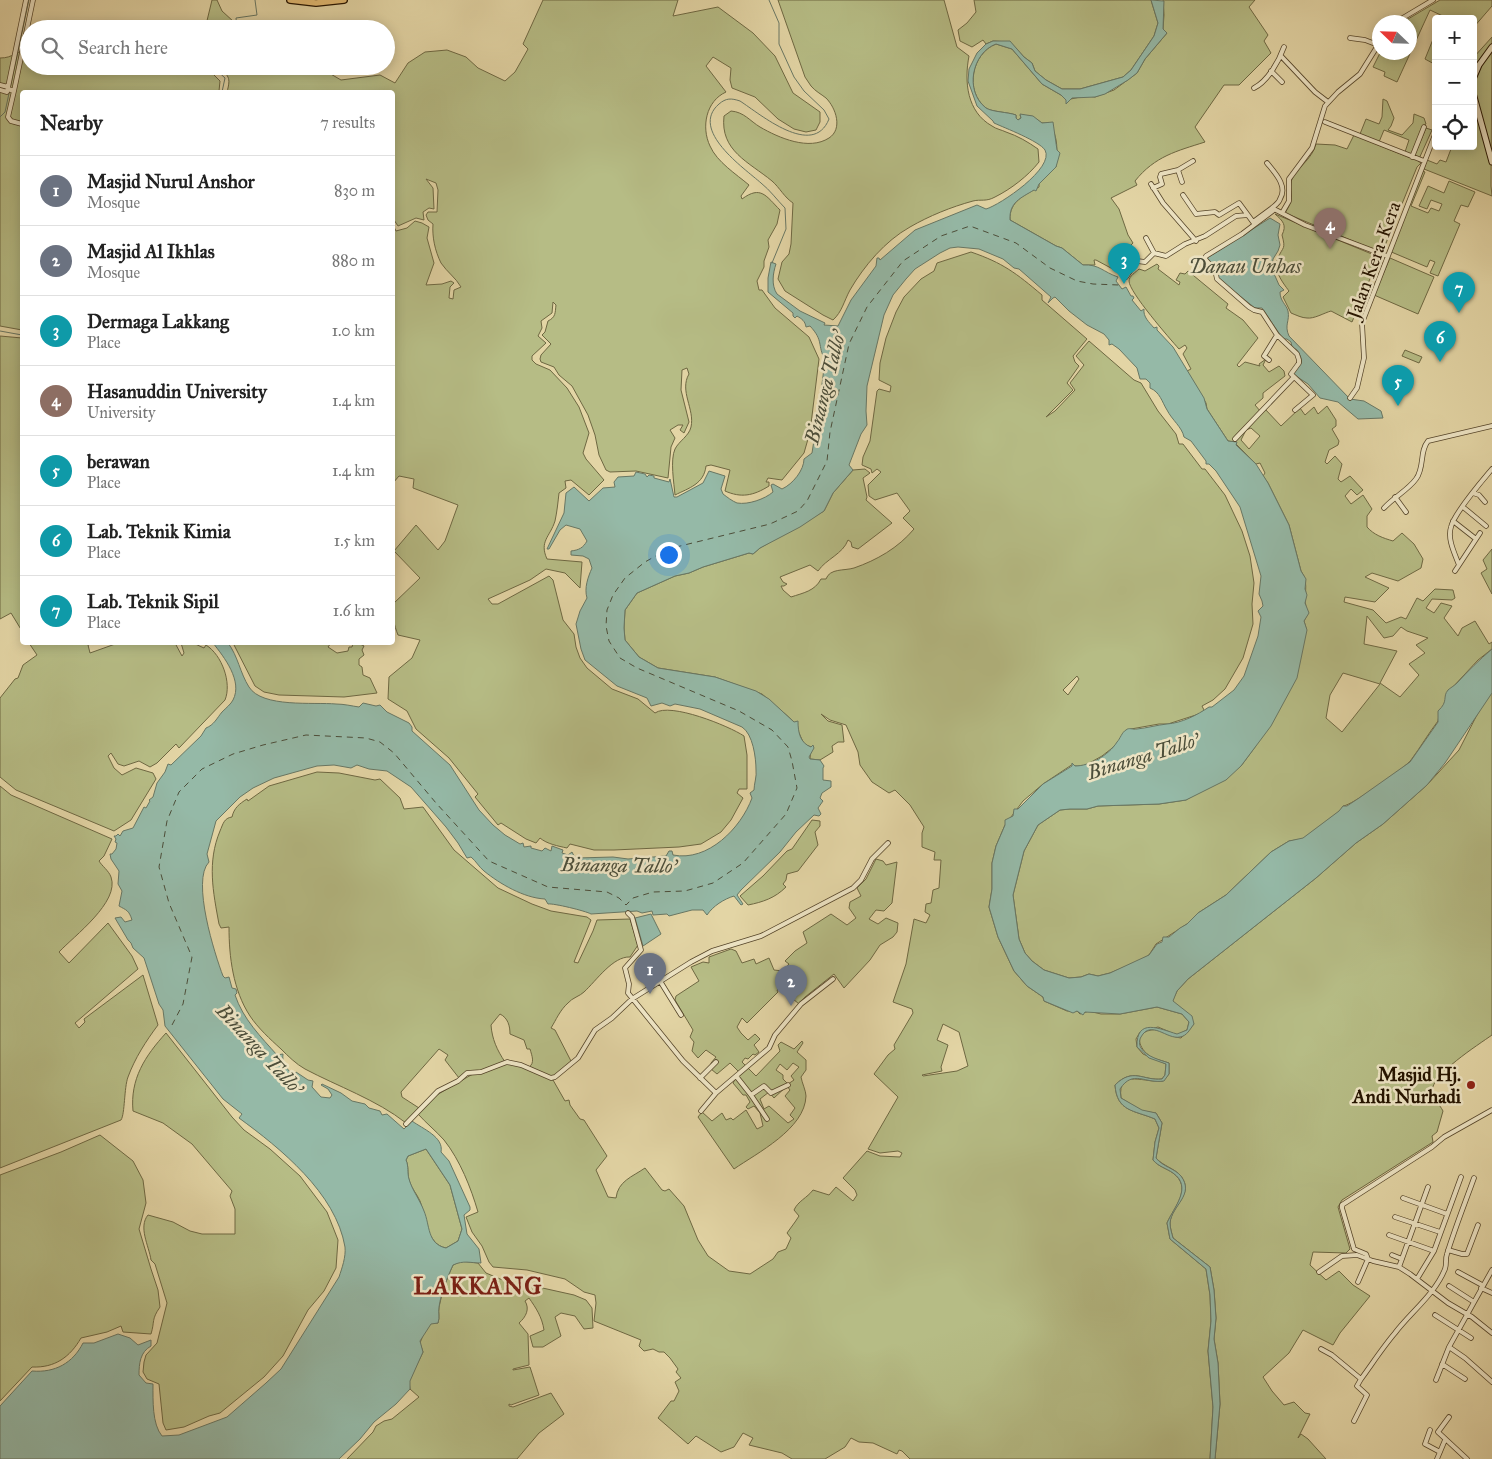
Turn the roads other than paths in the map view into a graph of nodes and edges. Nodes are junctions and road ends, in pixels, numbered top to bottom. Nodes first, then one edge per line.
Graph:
1 (26, 0) edge
2 (33, 0) edge
3 (290, 0) edge
4 (344, 0) edge
5 (1433, 0) edge
6 (1408, 15) edge
7 (22, 20) edge
8 (28, 20) edge
9 (20, 34) edge
10 (1350, 38) dead end
11 (1372, 42) edge
12 (1284, 47) dead end
13 (1492, 47) edge
14 (20, 51) edge
15 (1372, 51) edge
16 (1281, 56) junction
17 (1479, 65) joint
18 (1477, 70) edge
19 (1271, 71) junction
20 (1282, 82) dead end
21 (0, 86) edge
22 (1254, 88) dead end
23 (0, 90) edge
24 (10, 90) junction
25 (1326, 101) junction
26 (1475, 105) edge
27 (1325, 122) dead end
28 (20, 124) edge
29 (1424, 127) dead end
30 (1432, 142) edge
31 (1412, 157) junction
32 (1193, 161) dead end
33 (1424, 162) junction
34 (1492, 162) edge
35 (1267, 163) dead end
36 (1178, 170) junction
37 (1182, 182) dead end
38 (1183, 196) dead end
39 (1277, 211) junction
40 (1248, 215) junction
41 (1146, 238) dead end
42 (1196, 240) junction
43 (1154, 253) junction
44 (1387, 256) junction
45 (1126, 277) dead end
46 (1277, 335) junction
47 (1269, 360) dead end
48 (1294, 377) junction
49 (1350, 398) dead end
50 (1295, 410) dead end
51 (1492, 426) edge
52 (1235, 439) dead end
53 (1492, 469) edge
54 (1473, 493) junction
55 (1396, 496) junction
56 (1485, 502) dead end
57 (1463, 507) junction
58 (1384, 508) dead end
59 (1406, 512) dead end
60 (1453, 521) junction
61 (1486, 526) dead end
62 (1480, 533) dead end
63 (1476, 539) junction
64 (1459, 565) junction
65 (1455, 571) dead end
66 (888, 843) dead end
67 (628, 913) dead end
68 (643, 959) dead end
69 (833, 979) dead end
70 (660, 980) junction
71 (632, 999) junction
72 (681, 1015) dead end
73 (716, 1062) dead end
74 (736, 1076) junction
75 (700, 1078) junction
76 (788, 1085) dead end
77 (716, 1094) junction
78 (751, 1095) junction
79 (1492, 1110) edge
80 (701, 1111) dead end
81 (767, 1119) dead end
82 (406, 1124) dead end
83 (1460, 1177) dead end
84 (1474, 1178) dead end
85 (1428, 1187) dead end
86 (1403, 1198) dead end
87 (1422, 1205) junction
88 (1447, 1214) junction
89 (1395, 1217) dead end
90 (1415, 1224) junction
91 (1478, 1225) dead end
92 (1440, 1232) junction
93 (1389, 1235) dead end
94 (1408, 1242) junction
95 (1448, 1250) junction
96 (1434, 1251) junction
97 (1392, 1255) dead end
98 (1368, 1259) junction
99 (1402, 1259) junction
100 (1399, 1267) junction
101 (1492, 1270) edge
102 (1319, 1272) dead end
103 (1458, 1272) dead end
104 (1417, 1279) junction
105 (1358, 1282) dead end
106 (1450, 1286) dead end
107 (1482, 1287) junction
108 (1432, 1291) junction
109 (1492, 1293) edge
110 (1474, 1302) junction
111 (1435, 1315) dead end
112 (1468, 1315) junction
113 (1458, 1331) junction
114 (1492, 1333) edge
115 (1471, 1338) dead end
116 (1449, 1347) junction
117 (1321, 1349) dead end
118 (1442, 1364) junction
119 (1361, 1379) junction
120 (1464, 1379) dead end
121 (1436, 1380) dead end
122 (1492, 1382) edge
123 (1449, 1417) dead end
124 (1354, 1421) dead end
125 (1430, 1430) dead end
126 (1445, 1440) junction
127 (1440, 1452) junction
128 (1437, 1459) edge
129 (1467, 1459) edge

1 - 7 street
2 - 8 street
3 - 4 main road
5 - 6 street
9 - 24 street
10 - 11 street
12 - 16 street
13 - 17 street
14 - 24 street
15 - 25 street
16 - 19 street
16 - 25 street
17 - 18 street
19 - 20 street
19 - 22 street
21 - 24 street
23 - 24 street
24 - 28 street
25 - 39 street
26 - 34 street
27 - 31 street
29 - 31 street
30 - 33 street, Jalan Kera-Kera
31 - 33 street
32 - 36 street
33 - 44 street, Jalan Kera-Kera
35 - 39 street
36 - 37 street
36 - 42 street
38 - 40 street
39 - 40 street
39 - 44 street
39 - 46 street
40 - 42 street
41 - 43 street
42 - 43 street
43 - 45 street
44 - 49 street, Jalan Kera-Kera
46 - 47 street
46 - 48 street
48 - 50 street
48 - 52 street
51 - 55 street
53 - 54 street
54 - 56 street
54 - 57 street
55 - 58 street
55 - 59 street
57 - 60 street
57 - 61 street
60 - 63 street
60 - 64 street
62 - 63 street
63 - 64 street
64 - 65 street
66 - 70 street
67 - 71 street
68 - 70 street
69 - 74 street
70 - 71 street
70 - 72 street
71 - 75 street
71 - 82 street
73 - 75 street
74 - 77 street
74 - 78 street
75 - 77 street
76 - 78 street
77 - 80 street
78 - 81 street
79 - 98 street
83 - 88 street
84 - 95 street
85 - 87 street
86 - 87 street
87 - 88 street
87 - 90 street
88 - 92 street
89 - 90 street
90 - 92 street
90 - 94 street
91 - 95 street
92 - 96 street
93 - 94 street
94 - 96 street
94 - 99 street
95 - 108 street
96 - 104 street
97 - 99 street
98 - 100 street
98 - 102 street
98 - 105 street
99 - 100 street
100 - 104 street
101 - 107 street
103 - 107 street
104 - 108 street
106 - 110 street
107 - 109 street
107 - 110 street
108 - 112 street
108 - 119 street
110 - 112 street
111 - 113 street
112 - 113 street
112 - 114 street
113 - 115 street
113 - 116 street
116 - 118 street
116 - 122 street
117 - 119 street
118 - 120 street
118 - 121 street
119 - 124 street
123 - 126 street
125 - 127 street
126 - 127 street
126 - 129 street
127 - 128 street

